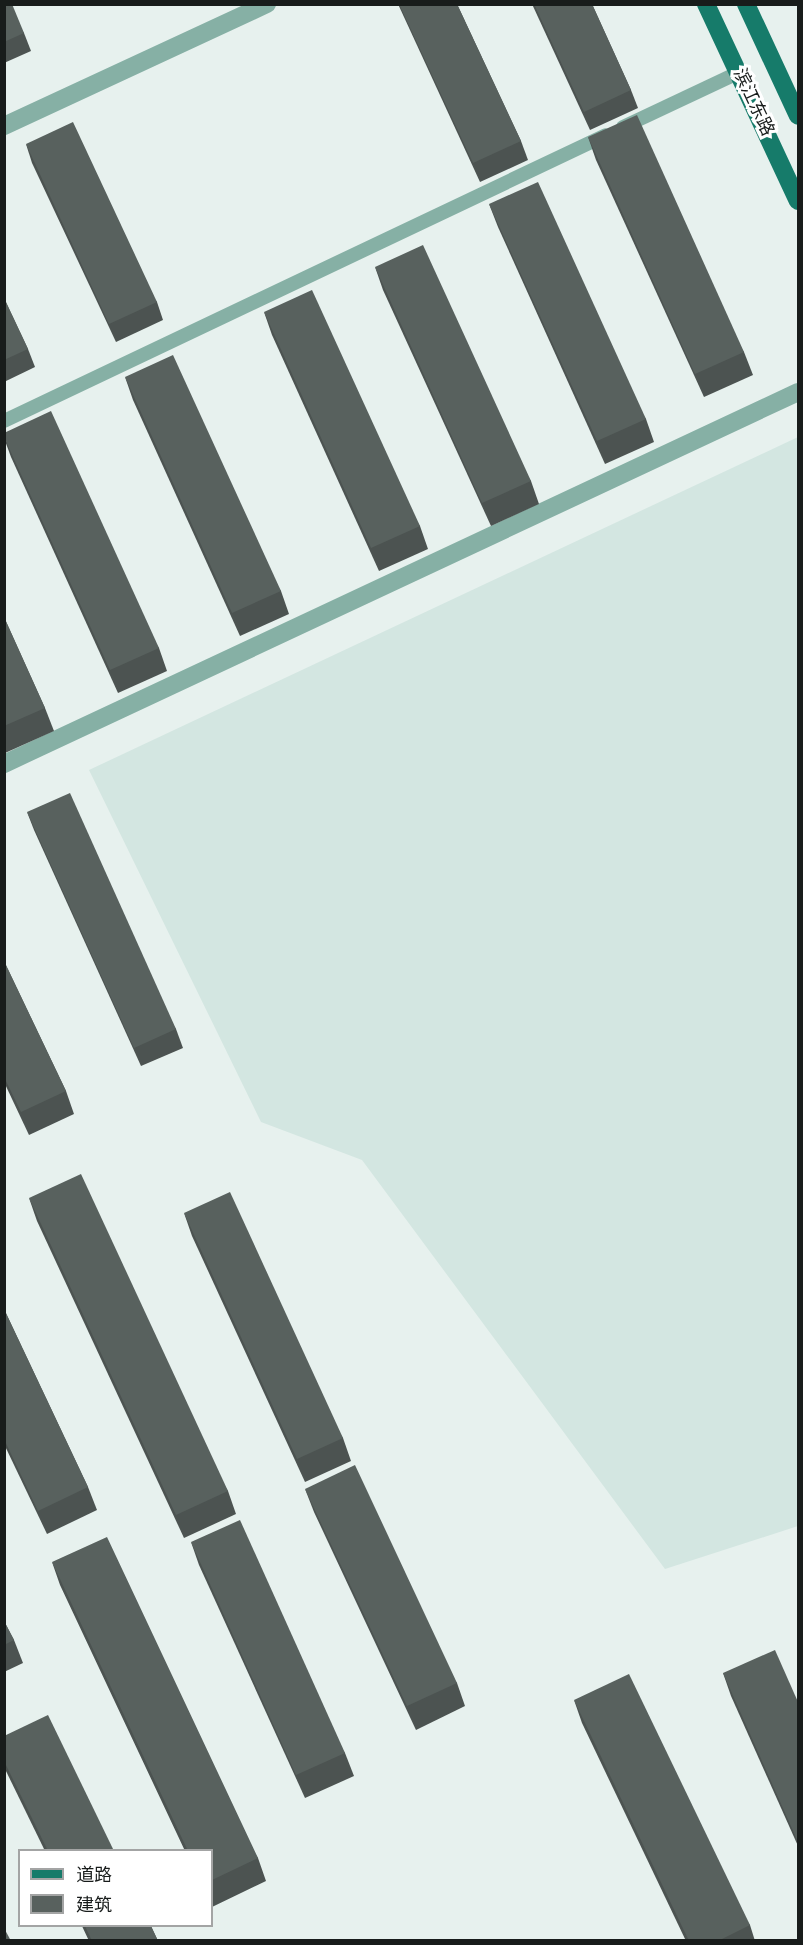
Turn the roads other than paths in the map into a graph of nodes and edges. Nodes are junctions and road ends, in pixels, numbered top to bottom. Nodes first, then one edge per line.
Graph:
1 (267, 4) edge
2 (706, 4) edge
3 (746, 4) edge
4 (738, 73) junction
5 (798, 116) edge
6 (4, 126) edge
7 (798, 201) edge
8 (798, 392) edge
9 (4, 421) edge
10 (4, 764) edge

1 - 6 street
2 - 4 main road, 滨江东路
3 - 5 main road, 滨江东路
4 - 7 main road, 滨江东路
4 - 9 lane
8 - 10 street

